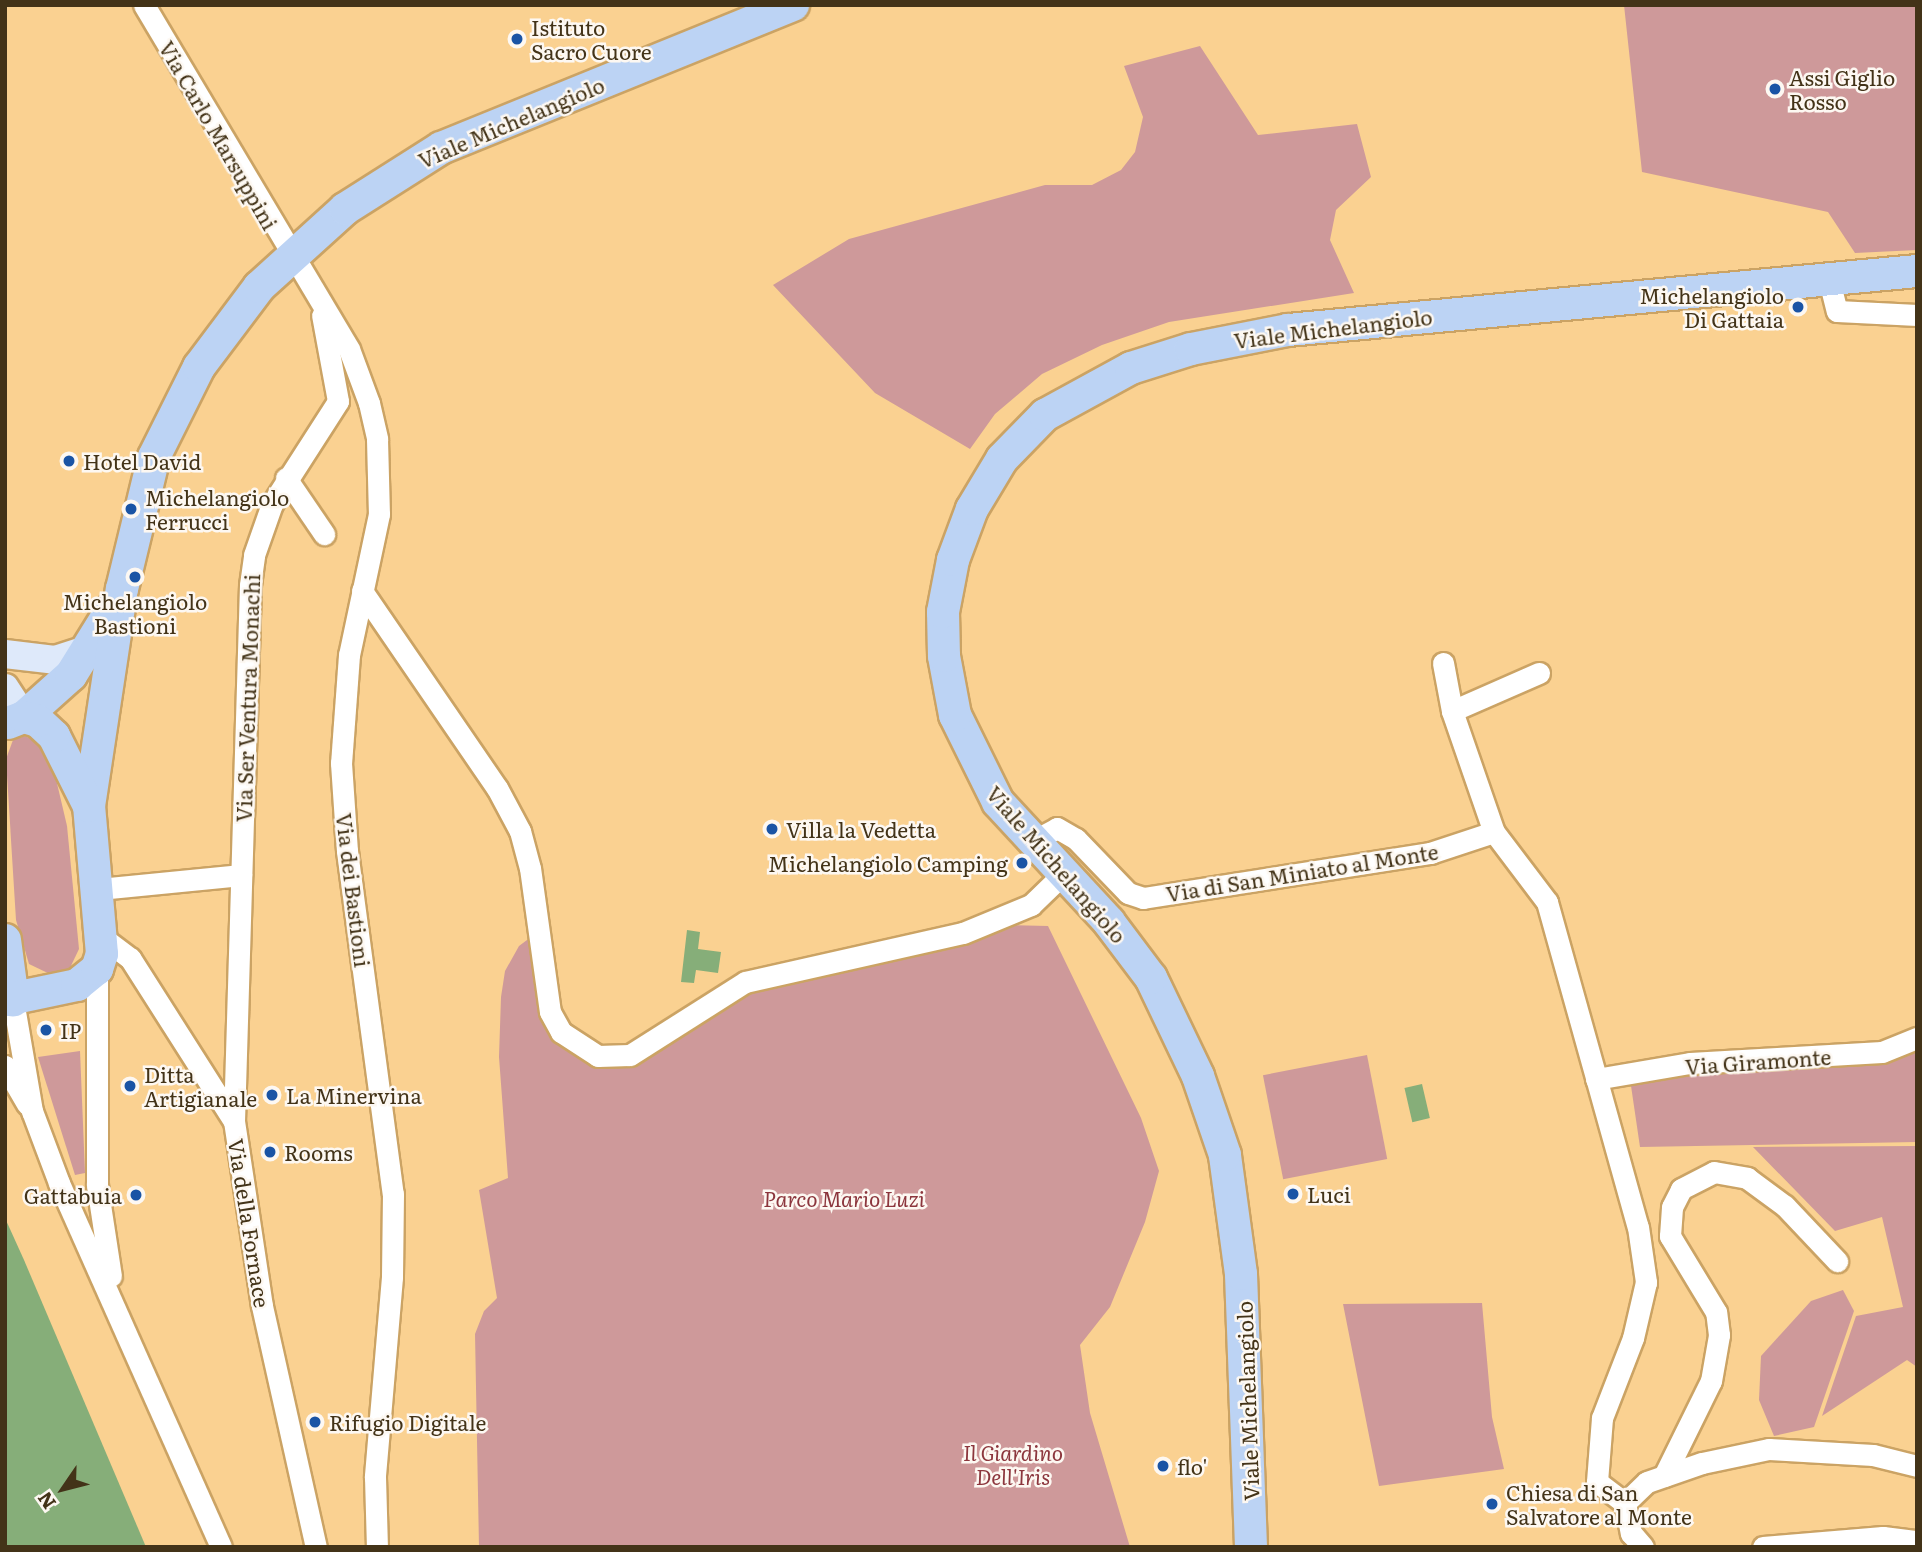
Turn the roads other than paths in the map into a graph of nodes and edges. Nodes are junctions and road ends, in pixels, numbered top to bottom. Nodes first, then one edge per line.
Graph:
1 (793, 5) edge
2 (143, 8) edge
3 (290, 255) junction
4 (1917, 271) edge
5 (1829, 280) junction
6 (319, 300) junction
7 (1917, 315) edge
8 (286, 478) junction
9 (324, 534) dead end
10 (122, 589) junction
11 (362, 591) junction
12 (91, 648) junction
13 (5, 654) edge
14 (1443, 663) dead end
15 (1539, 673) dead end
16 (5, 688) edge
17 (1452, 711) junction
18 (14, 722) edge
19 (89, 806) junction
20 (1494, 832) junction
21 (1033, 841) junction
22 (1064, 873) junction
23 (241, 875) junction
24 (99, 889) junction
25 (103, 938) junction
26 (5, 940) edge
27 (97, 969) junction
28 (9, 1000) edge
29 (1917, 1038) edge
30 (5, 1066) edge
31 (1596, 1079) junction
32 (32, 1111) junction
33 (234, 1121) junction
34 (59, 1182) junction
35 (97, 1185) junction
36 (1837, 1261) dead end
37 (117, 1309) junction
38 (1917, 1466) edge
39 (1664, 1476) junction
40 (1625, 1503) junction
41 (1917, 1541) edge
42 (1638, 1545) edge
43 (222, 1547) edge
44 (316, 1547) edge
45 (377, 1547) edge
46 (1251, 1547) edge
47 (1763, 1547) edge

1 - 3 main road, Viale Michelangiolo
2 - 3 street, Via Carlo Marsuppini
3 - 6 street, Via dei Bastioni
3 - 10 main road, Viale Michelangiolo
4 - 5 main road, Viale Michelangiolo
5 - 7 street
5 - 21 main road, Viale Michelangiolo
6 - 8 street, Via Ser Ventura Monachi
6 - 11 street, Via dei Bastioni
8 - 9 street
8 - 23 street, Via Ser Ventura Monachi
10 - 12 main road
10 - 19 main road
11 - 22 street
11 - 45 street, Via dei Bastioni
12 - 13 street
12 - 18 main road
14 - 17 street
15 - 17 street
16 - 18 street
17 - 20 street
18 - 19 main road
19 - 24 main road
20 - 21 street, Via di San Miniato al Monte
20 - 31 street
21 - 22 main road, Viale Michelangiolo
22 - 46 main road, Viale Michelangiolo
23 - 24 street
23 - 33 street, Via Ser Ventura Monachi
24 - 25 main road
25 - 27 main road
25 - 33 street, Via della Fornace
26 - 28 main road
27 - 28 main road
27 - 35 street
28 - 32 street
29 - 31 street, Via Giramonte
30 - 32 street
31 - 40 street
32 - 34 street
33 - 44 street, Via della Fornace
34 - 35 street
34 - 37 street
35 - 37 street
36 - 39 street
37 - 43 street
38 - 39 street
39 - 40 street
40 - 42 street
41 - 47 street

